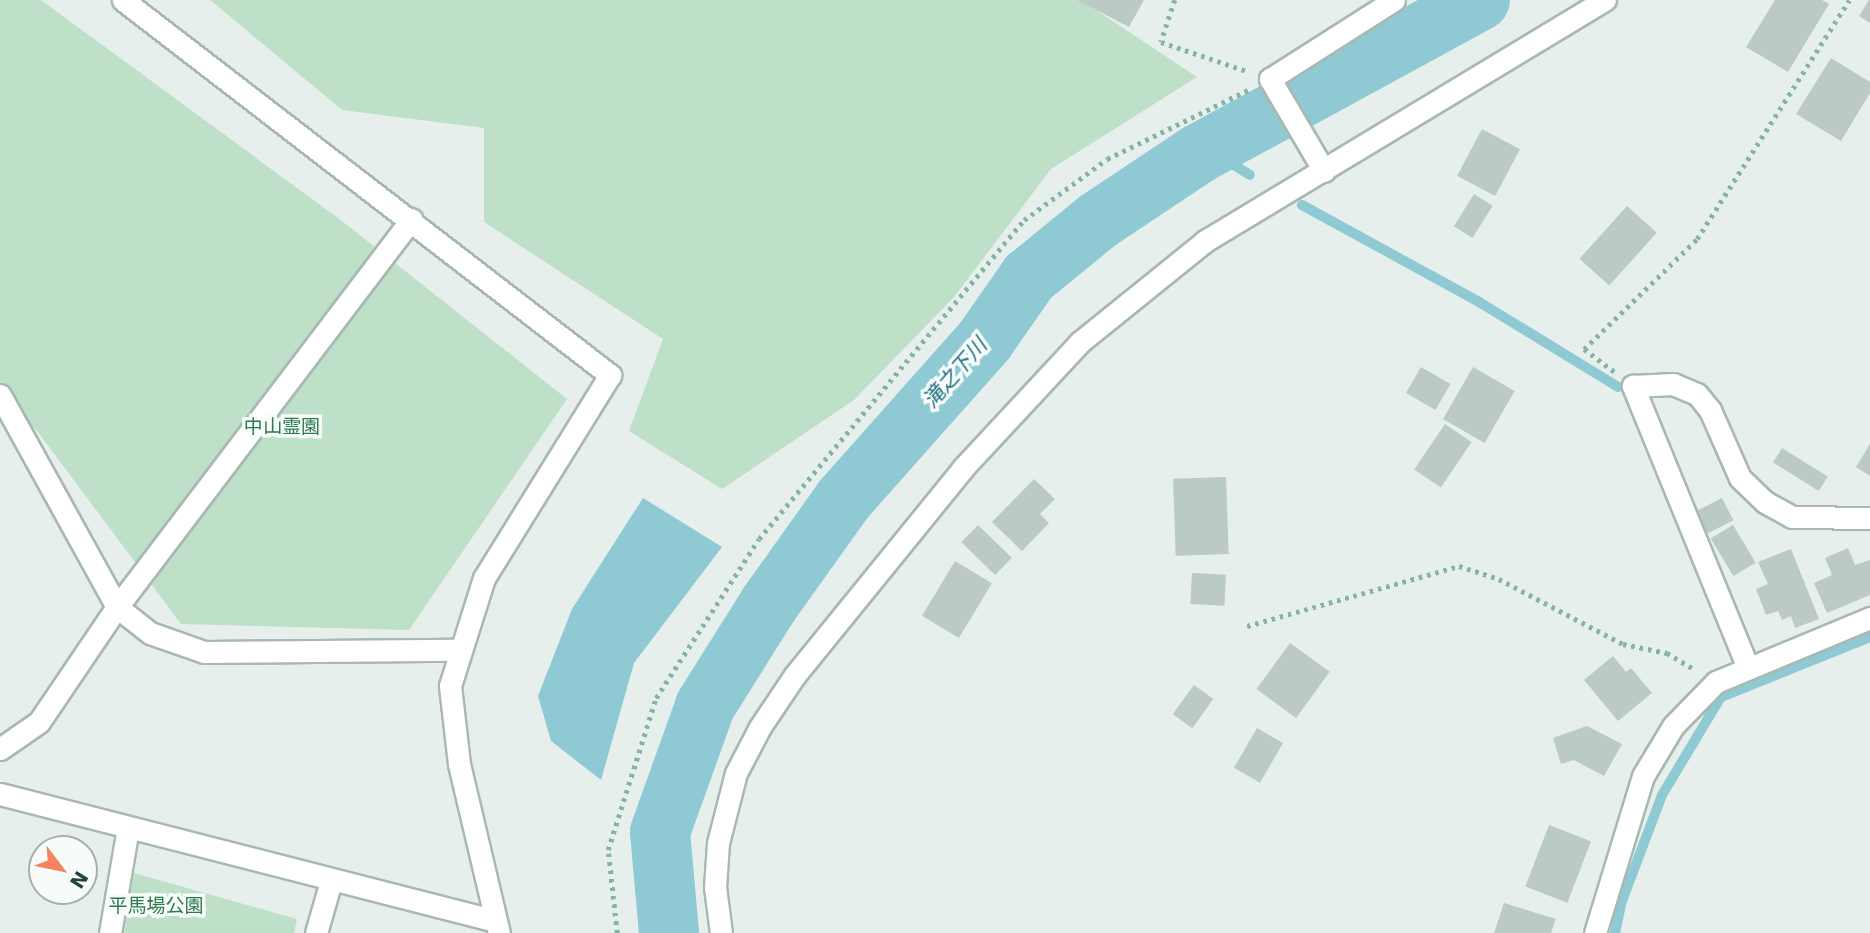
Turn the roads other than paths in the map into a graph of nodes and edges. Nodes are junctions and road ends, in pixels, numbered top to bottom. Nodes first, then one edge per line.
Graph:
1 (123, 0) edge
2 (1394, 0) edge
3 (1605, 0) edge
4 (1320, 164) junction
5 (412, 219) junction
6 (0, 395) edge
7 (1870, 518) edge
8 (117, 607) junction
9 (1870, 618) edge
10 (457, 650) junction
11 (1748, 668) junction
12 (0, 749) edge
13 (0, 794) edge
14 (128, 828) junction
15 (331, 881) junction
16 (498, 927) edge
17 (110, 933) edge
18 (316, 933) edge
19 (721, 933) edge
20 (1595, 933) edge

1 - 5 street
2 - 4 street
3 - 4 street
4 - 19 street
5 - 8 street
5 - 10 street
6 - 8 street
7 - 11 street
8 - 10 street
8 - 12 street
9 - 11 street
10 - 16 street
11 - 20 street
13 - 14 street
14 - 15 street
14 - 17 street
15 - 16 street
15 - 18 street

